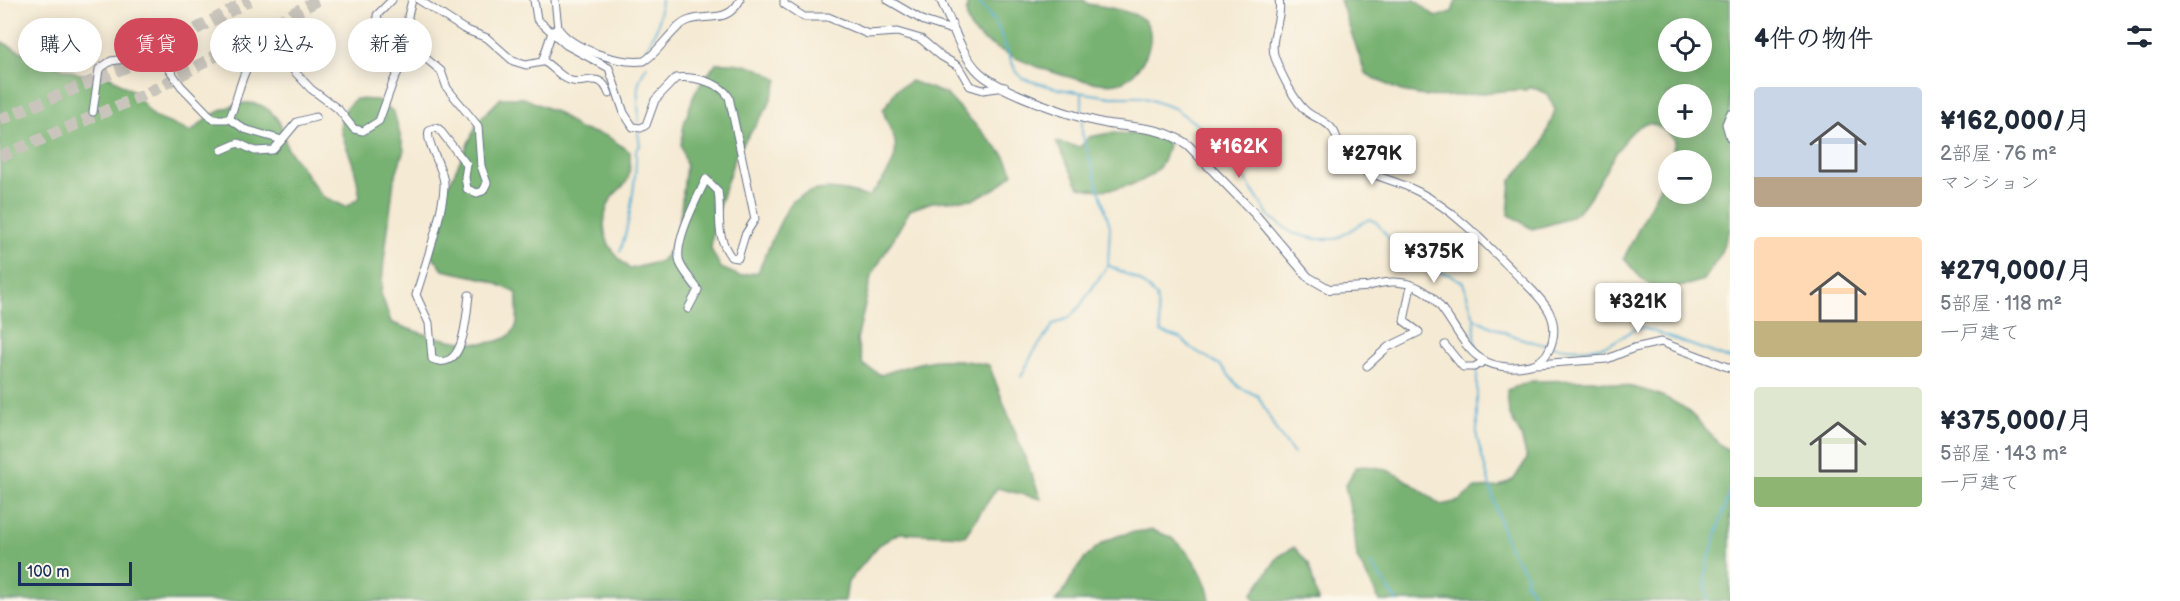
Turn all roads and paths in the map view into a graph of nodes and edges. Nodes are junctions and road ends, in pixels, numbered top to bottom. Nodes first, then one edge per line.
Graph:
1 (392, 0) edge
2 (412, 0) edge
3 (419, 0) edge
4 (534, 0) edge
5 (555, 0) edge
6 (740, 0) edge
7 (784, 0) edge
8 (795, 0) edge
9 (888, 0) edge
10 (941, 0) edge
11 (1279, 0) edge
12 (791, 8) junction
13 (378, 18) edge
14 (408, 18) edge
15 (555, 30) junction
16 (955, 31) junction
17 (543, 61) junction
18 (432, 64) edge
19 (398, 72) edge
20 (1005, 87) junction
21 (609, 94) dead end
22 (93, 112) dead end
23 (1730, 114) edge
24 (316, 117) dead end
25 (230, 118) junction
26 (1730, 138) edge
27 (282, 140) junction
28 (222, 150) dead end
29 (1411, 285) junction
30 (1364, 287) joint
31 (469, 295) dead end
32 (688, 309) dead end
33 (1444, 345) dead end
34 (1479, 364) junction
35 (1537, 364) junction
36 (1367, 366) dead end
37 (1730, 368) edge

1 - 13 street
2 - 14 street
3 - 17 street
4 - 15 street
5 - 15 street
6 - 15 street
7 - 12 street
8 - 12 street
9 - 16 street
10 - 16 street
11 - 35 street
12 - 20 street
15 - 17 street
15 - 32 street
16 - 20 street
17 - 21 street
18 - 31 street
19 - 25 street
20 - 30 street
22 - 25 street
23 - 26 street
24 - 27 street
25 - 27 street
27 - 28 street
29 - 30 street
29 - 34 street
29 - 36 street
33 - 34 street
34 - 35 street
35 - 37 street

